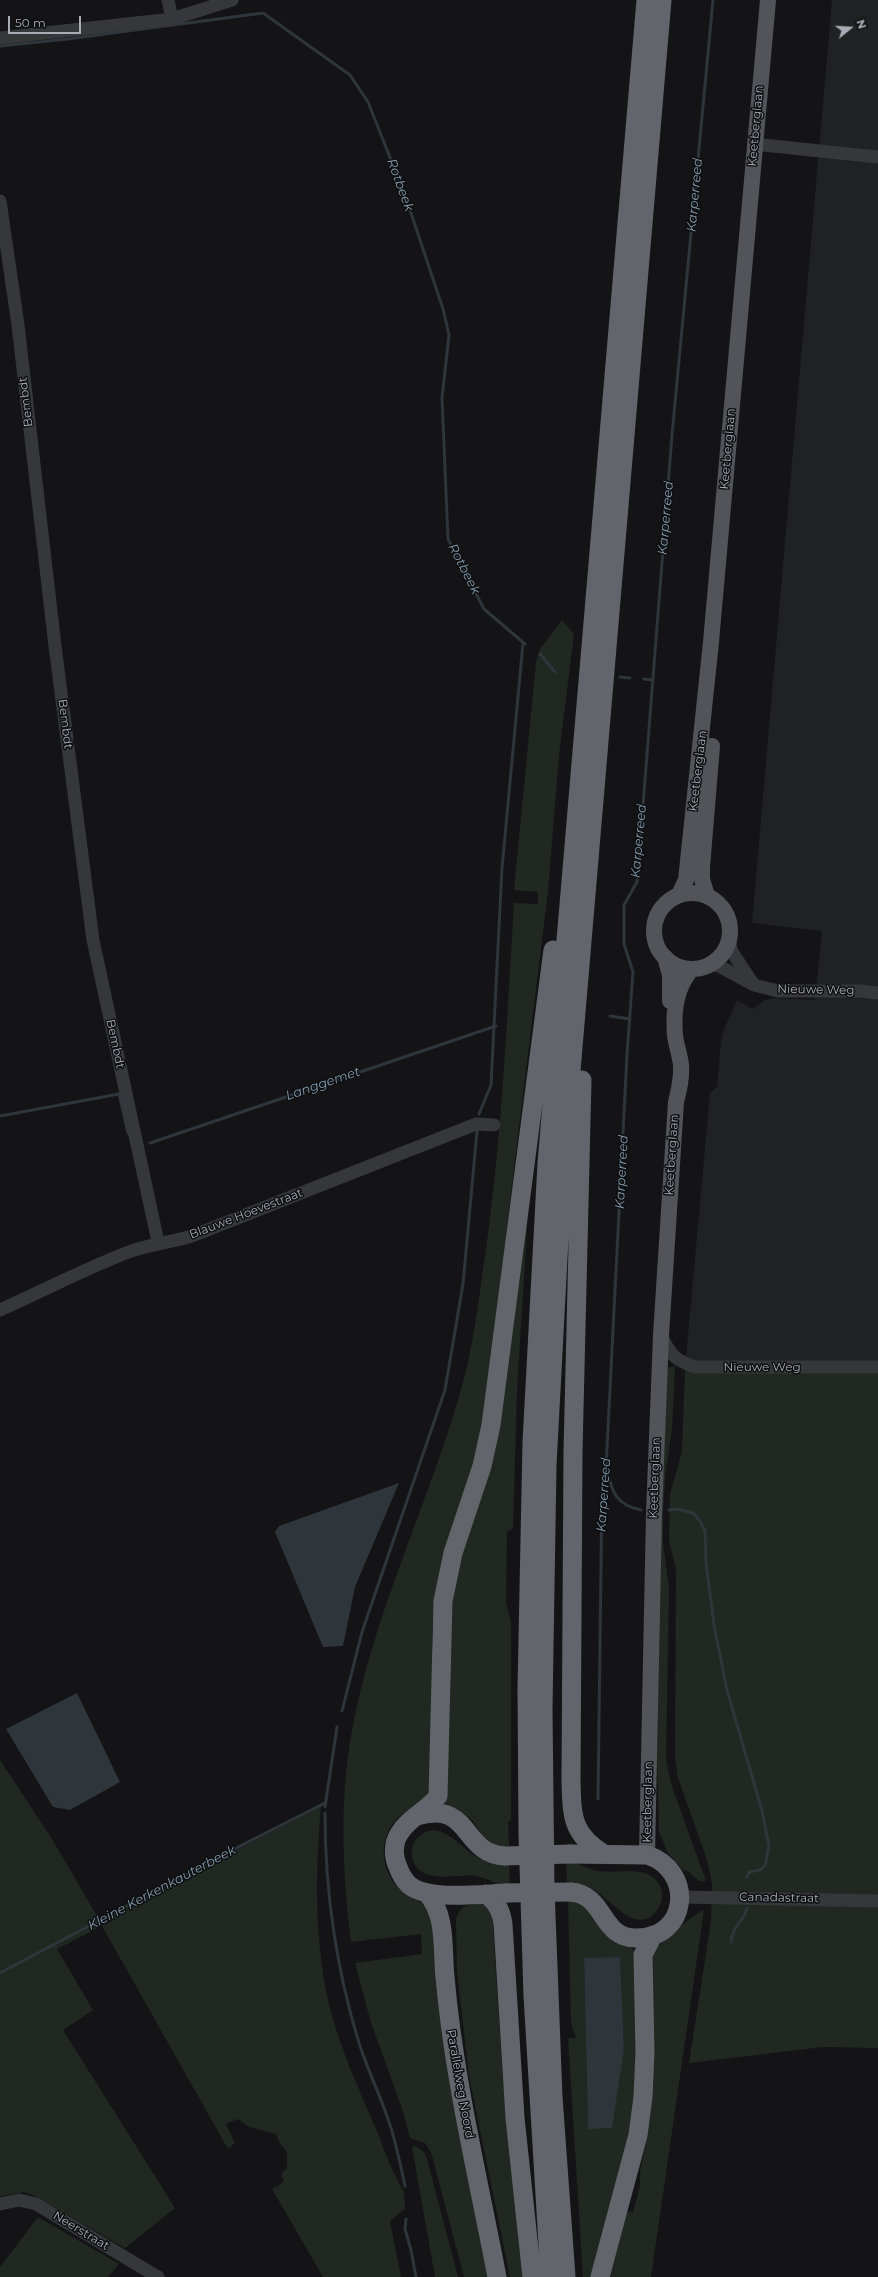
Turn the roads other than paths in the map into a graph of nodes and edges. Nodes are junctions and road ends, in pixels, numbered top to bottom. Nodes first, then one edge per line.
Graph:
1 (168, 0) edge
2 (232, 0) edge
3 (646, 0) edge
4 (662, 0) edge
5 (768, 0) edge
6 (777, 0) edge
7 (172, 18) junction
8 (0, 38) edge
9 (763, 146) junction
10 (878, 157) edge
11 (0, 201) edge
12 (569, 894) junction
13 (679, 895) junction
14 (707, 896) junction
15 (729, 940) junction
16 (665, 957) junction
17 (710, 964) junction
18 (692, 969) junction
19 (754, 985) junction
20 (878, 993) edge
21 (578, 994) junction
22 (676, 1102) junction
23 (494, 1125) dead end
24 (158, 1242) junction
25 (0, 1310) edge
26 (661, 1335) junction
27 (878, 1368) edge
28 (417, 1816) junction
29 (604, 1854) junction
30 (647, 1855) junction
31 (428, 1893) junction
32 (462, 1894) junction
33 (486, 1894) junction
34 (681, 1897) junction
35 (878, 1901) edge
36 (653, 1935) junction
37 (0, 2204) edge
38 (158, 2277) edge
39 (497, 2277) edge
40 (505, 2277) edge
41 (532, 2277) edge
42 (550, 2277) edge
43 (566, 2277) edge
44 (600, 2277) edge

1 - 7 street
2 - 7 street
3 - 12 highway
4 - 21 highway
5 - 13 main road, Keetberglaan
6 - 9 main road, Keetberglaan
7 - 8 street
9 - 10 street
9 - 14 main road, Keetberglaan
11 - 24 street, Bembdt
12 - 28 highway
12 - 42 highway
13 - 14 main road
13 - 16 main road
14 - 15 main road
15 - 17 main road
15 - 19 street
16 - 18 main road
16 - 22 main road, Keetberglaan
17 - 18 main road
17 - 19 street, Nieuwe Weg
18 - 22 main road, Keetberglaan
19 - 20 street, Nieuwe Weg
21 - 29 highway
21 - 43 highway
22 - 26 main road, Keetberglaan
23 - 24 street, Blauwe Hoevestraat
24 - 25 street, Blauwe Hoevestraat
26 - 27 street, Nieuwe Weg
26 - 30 main road, Keetberglaan
28 - 29 highway, bridge
28 - 31 highway
29 - 30 highway
30 - 34 highway
31 - 32 highway
31 - 39 highway, Parallelweg Noord
32 - 33 highway
32 - 40 highway, Parallelweg Noord
33 - 36 highway, bridge
33 - 41 highway
34 - 35 street, Canadastraat
34 - 36 highway
36 - 44 highway
37 - 38 street, Neerstraat

